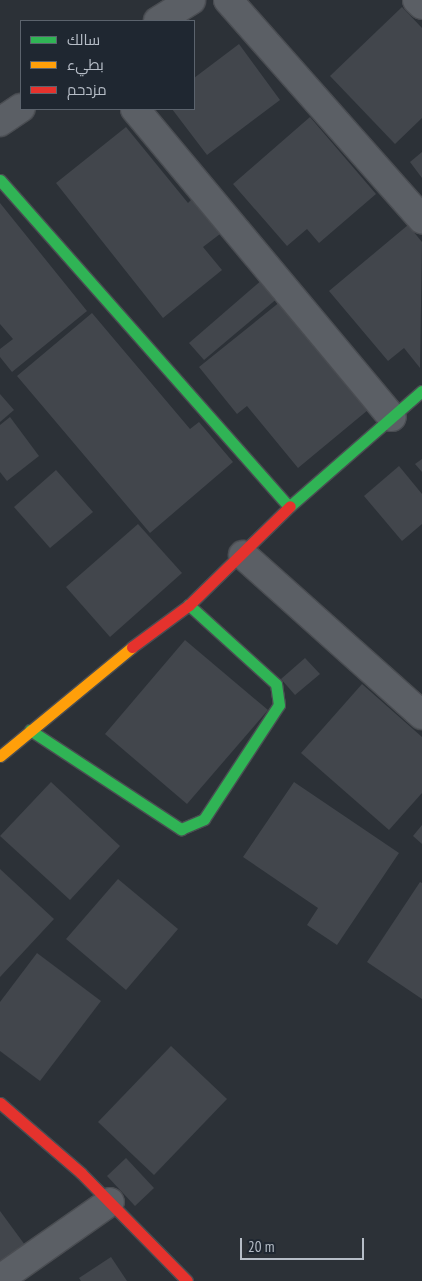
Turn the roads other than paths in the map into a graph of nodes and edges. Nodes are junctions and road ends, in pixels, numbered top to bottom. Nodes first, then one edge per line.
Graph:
1 (191, 0) edge
2 (228, 0) edge
3 (417, 0) edge
4 (422, 5) edge
5 (160, 20) edge
6 (20, 109) edge
7 (136, 110) edge
8 (0, 122) edge
9 (0, 180) edge
10 (422, 219) edge
11 (422, 391) edge
12 (392, 417) junction
13 (289, 507) junction
14 (243, 555) junction
15 (189, 605) junction
16 (422, 715) edge
17 (30, 730) junction
18 (0, 756) edge
19 (0, 1104) edge
20 (110, 1202) junction
21 (0, 1279) edge
22 (187, 1281) edge

1 - 5 street
2 - 10 street
3 - 4 street
6 - 8 street
7 - 12 street
9 - 13 street
11 - 12 street
12 - 13 street
13 - 14 street
14 - 15 street
14 - 16 street
15 - 17 street
15 - 17 street
17 - 18 street
19 - 20 street
20 - 21 street
20 - 22 street

